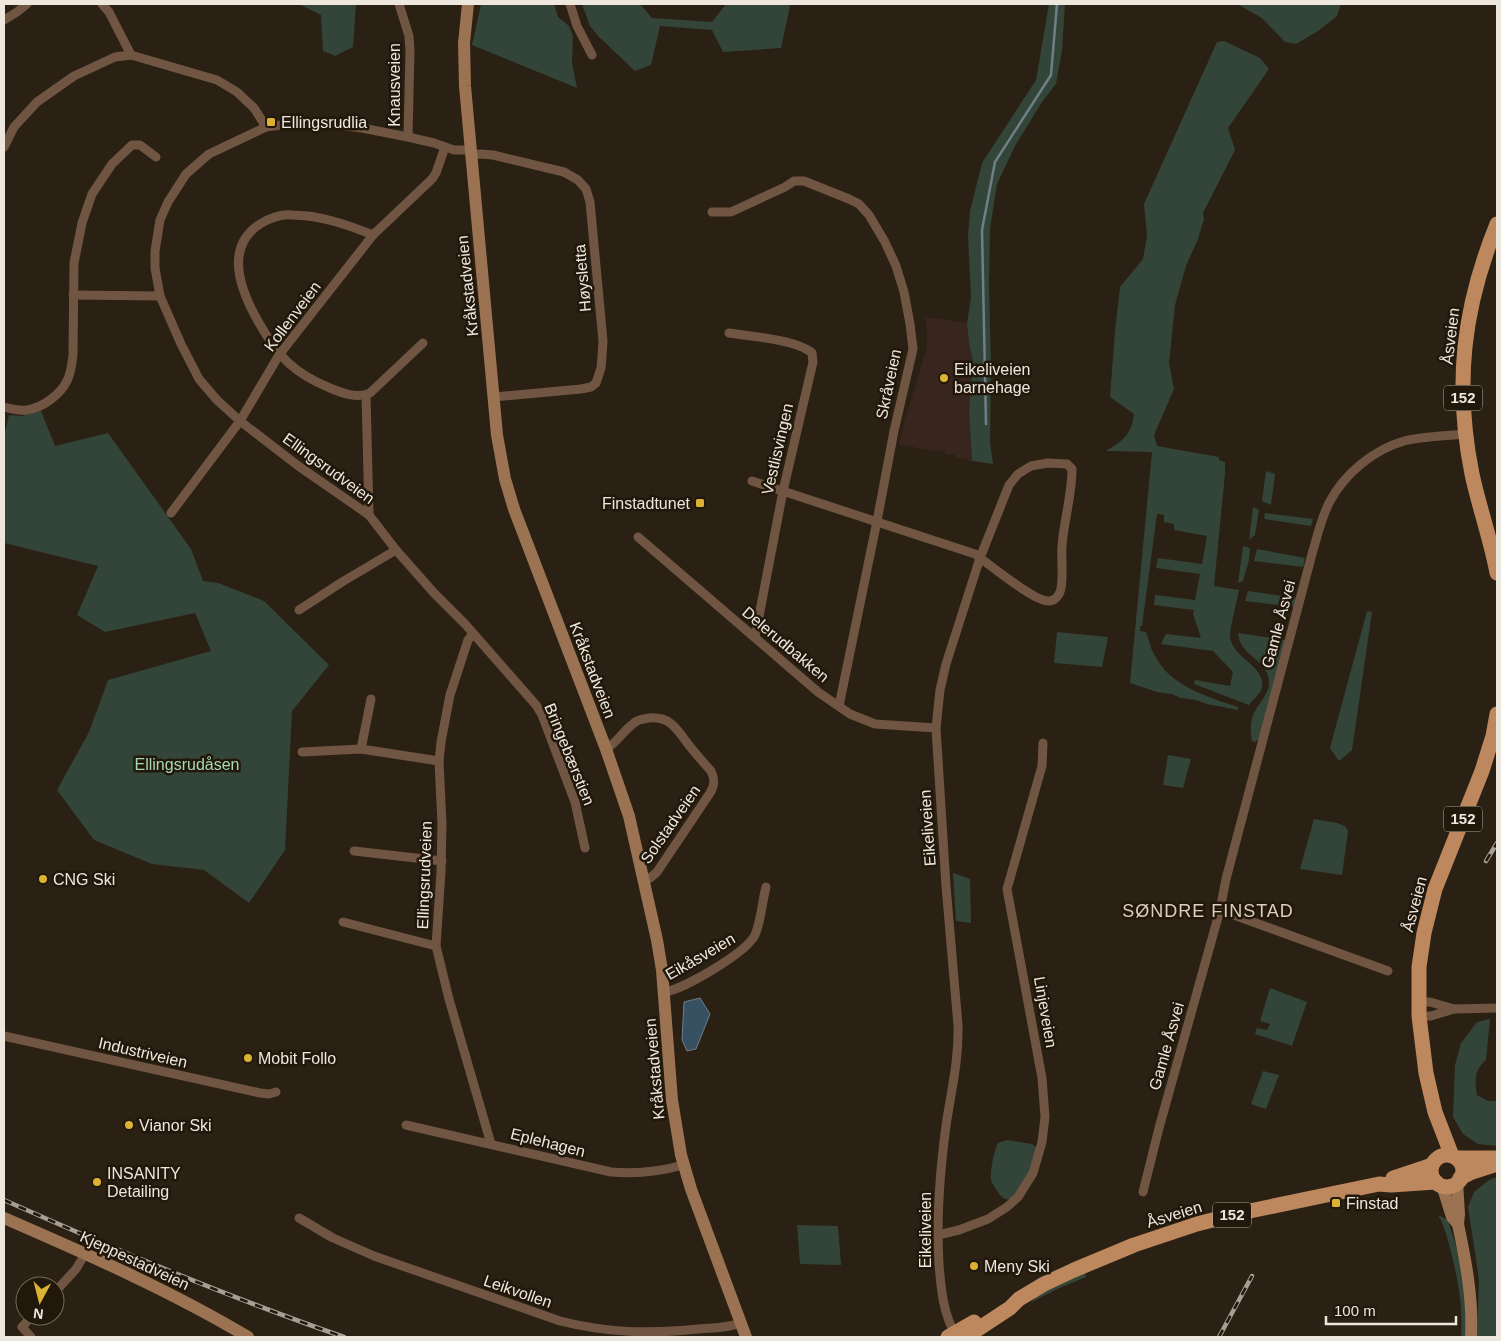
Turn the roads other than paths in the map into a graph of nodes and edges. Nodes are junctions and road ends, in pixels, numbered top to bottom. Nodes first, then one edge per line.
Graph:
1 (27, 4) edge
2 (102, 4) edge
3 (399, 4) edge
4 (466, 4) edge
5 (570, 4) edge
6 (4, 20) edge
7 (131, 55) junction
8 (592, 55) dead end
9 (266, 127) junction
10 (408, 137) junction
11 (4, 147) edge
12 (445, 147) junction
13 (471, 153) junction
14 (156, 157) dead end
15 (712, 212) dead end
16 (1497, 224) edge
17 (373, 235) junction
18 (74, 296) junction
19 (160, 296) junction
20 (729, 333) dead end
21 (423, 343) dead end
22 (280, 355) junction
23 (366, 395) junction
24 (494, 397) junction
25 (4, 407) edge
26 (240, 421) junction
27 (1465, 434) junction
28 (752, 481) dead end
29 (783, 491) junction
30 (171, 513) dead end
31 (369, 515) junction
32 (877, 522) junction
33 (638, 537) dead end
34 (396, 550) junction
35 (980, 558) junction
36 (1497, 574) edge
37 (299, 610) dead end
38 (473, 634) junction
39 (754, 637) junction
40 (371, 699) dead end
41 (839, 706) junction
42 (1497, 714) edge
43 (936, 728) junction
44 (1043, 743) dead end
45 (361, 749) junction
46 (606, 749) junction
47 (302, 752) dead end
48 (439, 760) junction
49 (585, 848) dead end
50 (354, 850) dead end
51 (442, 861) junction
52 (644, 880) junction
53 (766, 887) dead end
54 (1220, 910) junction
55 (343, 922) dead end
56 (436, 946) junction
57 (1388, 970) dead end
58 (664, 992) junction
59 (1497, 1008) edge
60 (1419, 1009) junction
61 (1454, 1009) junction
62 (4, 1036) edge
63 (276, 1092) dead end
64 (1434, 1112) junction
65 (406, 1125) dead end
66 (491, 1144) junction
67 (1454, 1157) junction
68 (1497, 1158) edge
69 (1434, 1162) junction
70 (1497, 1164) edge
71 (683, 1165) junction
72 (1459, 1180) junction
73 (1378, 1184) junction
74 (1439, 1184) junction
75 (1143, 1192) dead end
76 (4, 1218) edge
77 (299, 1218) dead end
78 (1458, 1224) junction
79 (938, 1235) junction
80 (86, 1254) junction
81 (65, 1281) edge
82 (740, 1323) junction
83 (22, 1326) edge
84 (956, 1336) edge
85 (32, 1337) edge
86 (248, 1337) edge
87 (746, 1337) edge
88 (1471, 1337) edge

1 - 6 street
2 - 7 street
3 - 10 street, Knausveien
4 - 13 main road, Kråkstadveien
5 - 8 street
7 - 9 street
7 - 11 street
9 - 10 street, Ellingsrudveien
9 - 19 street, Ellingsrudveien
10 - 12 street, Ellingsrudveien
12 - 13 street, Ellingsrudveien
12 - 17 street, Kollenveien
13 - 24 main road, Kråkstadveien
13 - 24 street, Høysletta
14 - 18 street
15 - 32 street, Skråveien
16 - 27 main road, Åsveien / 152
17 - 22 street, Kollenveien
17 - 22 street
18 - 19 street
18 - 25 street
19 - 26 street, Ellingsrudveien
20 - 29 street, Vestlisvingen
21 - 23 street
22 - 23 street
22 - 26 street, Kollenveien
23 - 31 street
24 - 46 main road, Kråkstadveien
26 - 30 street, Kollenveien
26 - 31 street, Ellingsrudveien
27 - 36 main road, Åsveien / 152
27 - 54 street, Gamle Åsvei
28 - 29 street
29 - 32 street
29 - 39 street, Vestlisvingen
31 - 34 street, Ellingsrudveien
32 - 35 street
32 - 41 street, Skråveien
33 - 39 street, Delerudbakken
34 - 37 street
34 - 38 street, Ellingsrudveien
35 - 35 street, Eikeliveien
35 - 43 street, Eikeliveien
38 - 48 street, Ellingsrudveien
38 - 49 street, Bringebærstien
39 - 41 street, Delerudbakken
40 - 45 street
41 - 43 street, Delerudbakken
42 - 60 main road, Åsveien / 152
43 - 79 street, Eikeliveien
44 - 79 street, Linjeveien
45 - 47 street
45 - 48 street
46 - 52 main road, Kråkstadveien
46 - 52 street, Solstadveien
48 - 51 street, Ellingsrudveien
50 - 51 street
51 - 56 street, Ellingsrudveien
52 - 58 main road, Kråkstadveien
53 - 58 street, Eikåsveien
54 - 57 street
54 - 75 street, Gamle Åsvei
55 - 56 street
56 - 66 street, Ellingsrudveien
58 - 71 main road, Kråkstadveien
59 - 61 street
60 - 61 street
60 - 61 street
60 - 64 main road, Åsveien / 152
62 - 63 street, Industriveien
64 - 67 main road, Åsveien / 152
64 - 69 main road, Åsveien / 152
65 - 66 street, Eplehagen
66 - 71 street, Eplehagen
67 - 68 main road
67 - 69 main road
67 - 72 main road
69 - 73 main road, Åsveien / 152
69 - 74 main road
70 - 72 main road
71 - 82 main road, Kråkstadveien
72 - 74 main road
72 - 78 main road
73 - 74 main road, Åsveien / 152
73 - 84 main road, Åsveien / 152
74 - 78 main road
76 - 80 main road, Kjeppestadveien
77 - 82 street, Leikvollen
78 - 88 main road
79 - 84 street, Eikeliveien
80 - 81 street
80 - 86 main road, Kjeppestadveien
82 - 87 main road, Kråkstadveien
83 - 85 street

